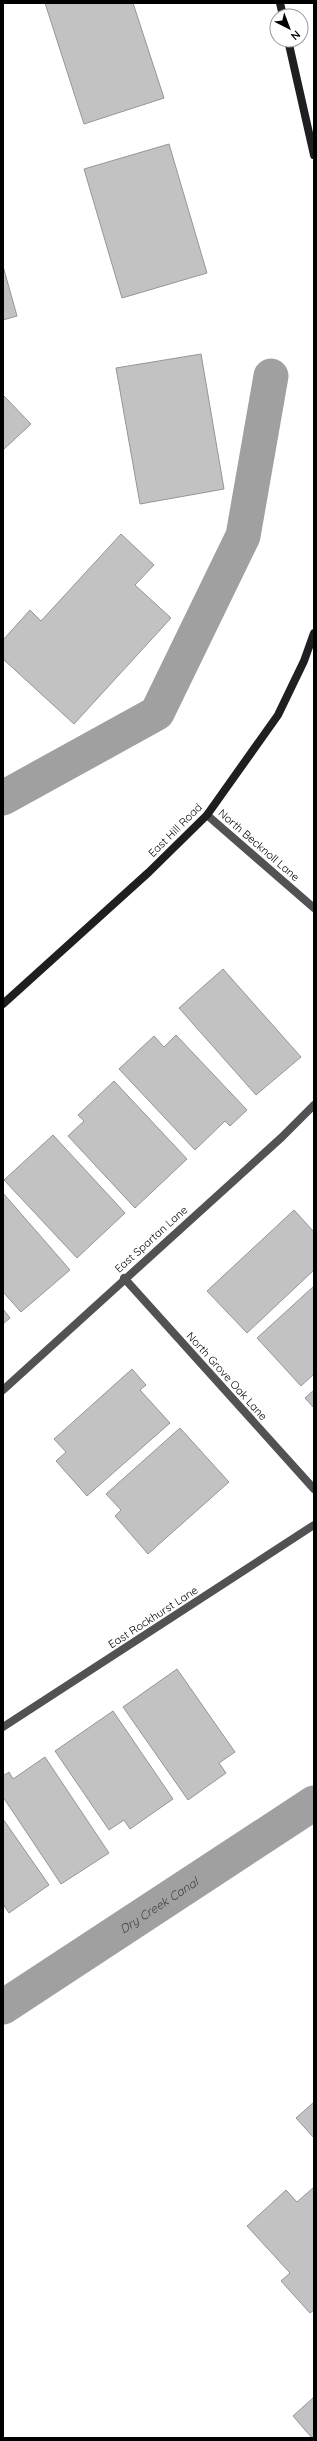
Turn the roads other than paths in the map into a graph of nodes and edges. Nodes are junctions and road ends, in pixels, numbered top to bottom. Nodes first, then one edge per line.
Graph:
1 (290, 48) edge
2 (314, 155) edge
3 (314, 633) edge
4 (207, 814) junction
5 (314, 908) edge
6 (3, 1004) edge
7 (314, 1105) edge
8 (124, 1278) junction
9 (3, 1390) edge
10 (314, 1489) edge
11 (314, 1525) edge
12 (3, 1727) edge

1 - 2 street
3 - 4 street, East Hill Road
4 - 5 street, North Becknoll Lane
4 - 6 street, East Hill Road
7 - 8 street, East Spartan Lane
8 - 9 street, East Spartan Lane
8 - 10 street, North Grove Oak Lane
11 - 12 street, East Rockhurst Lane

